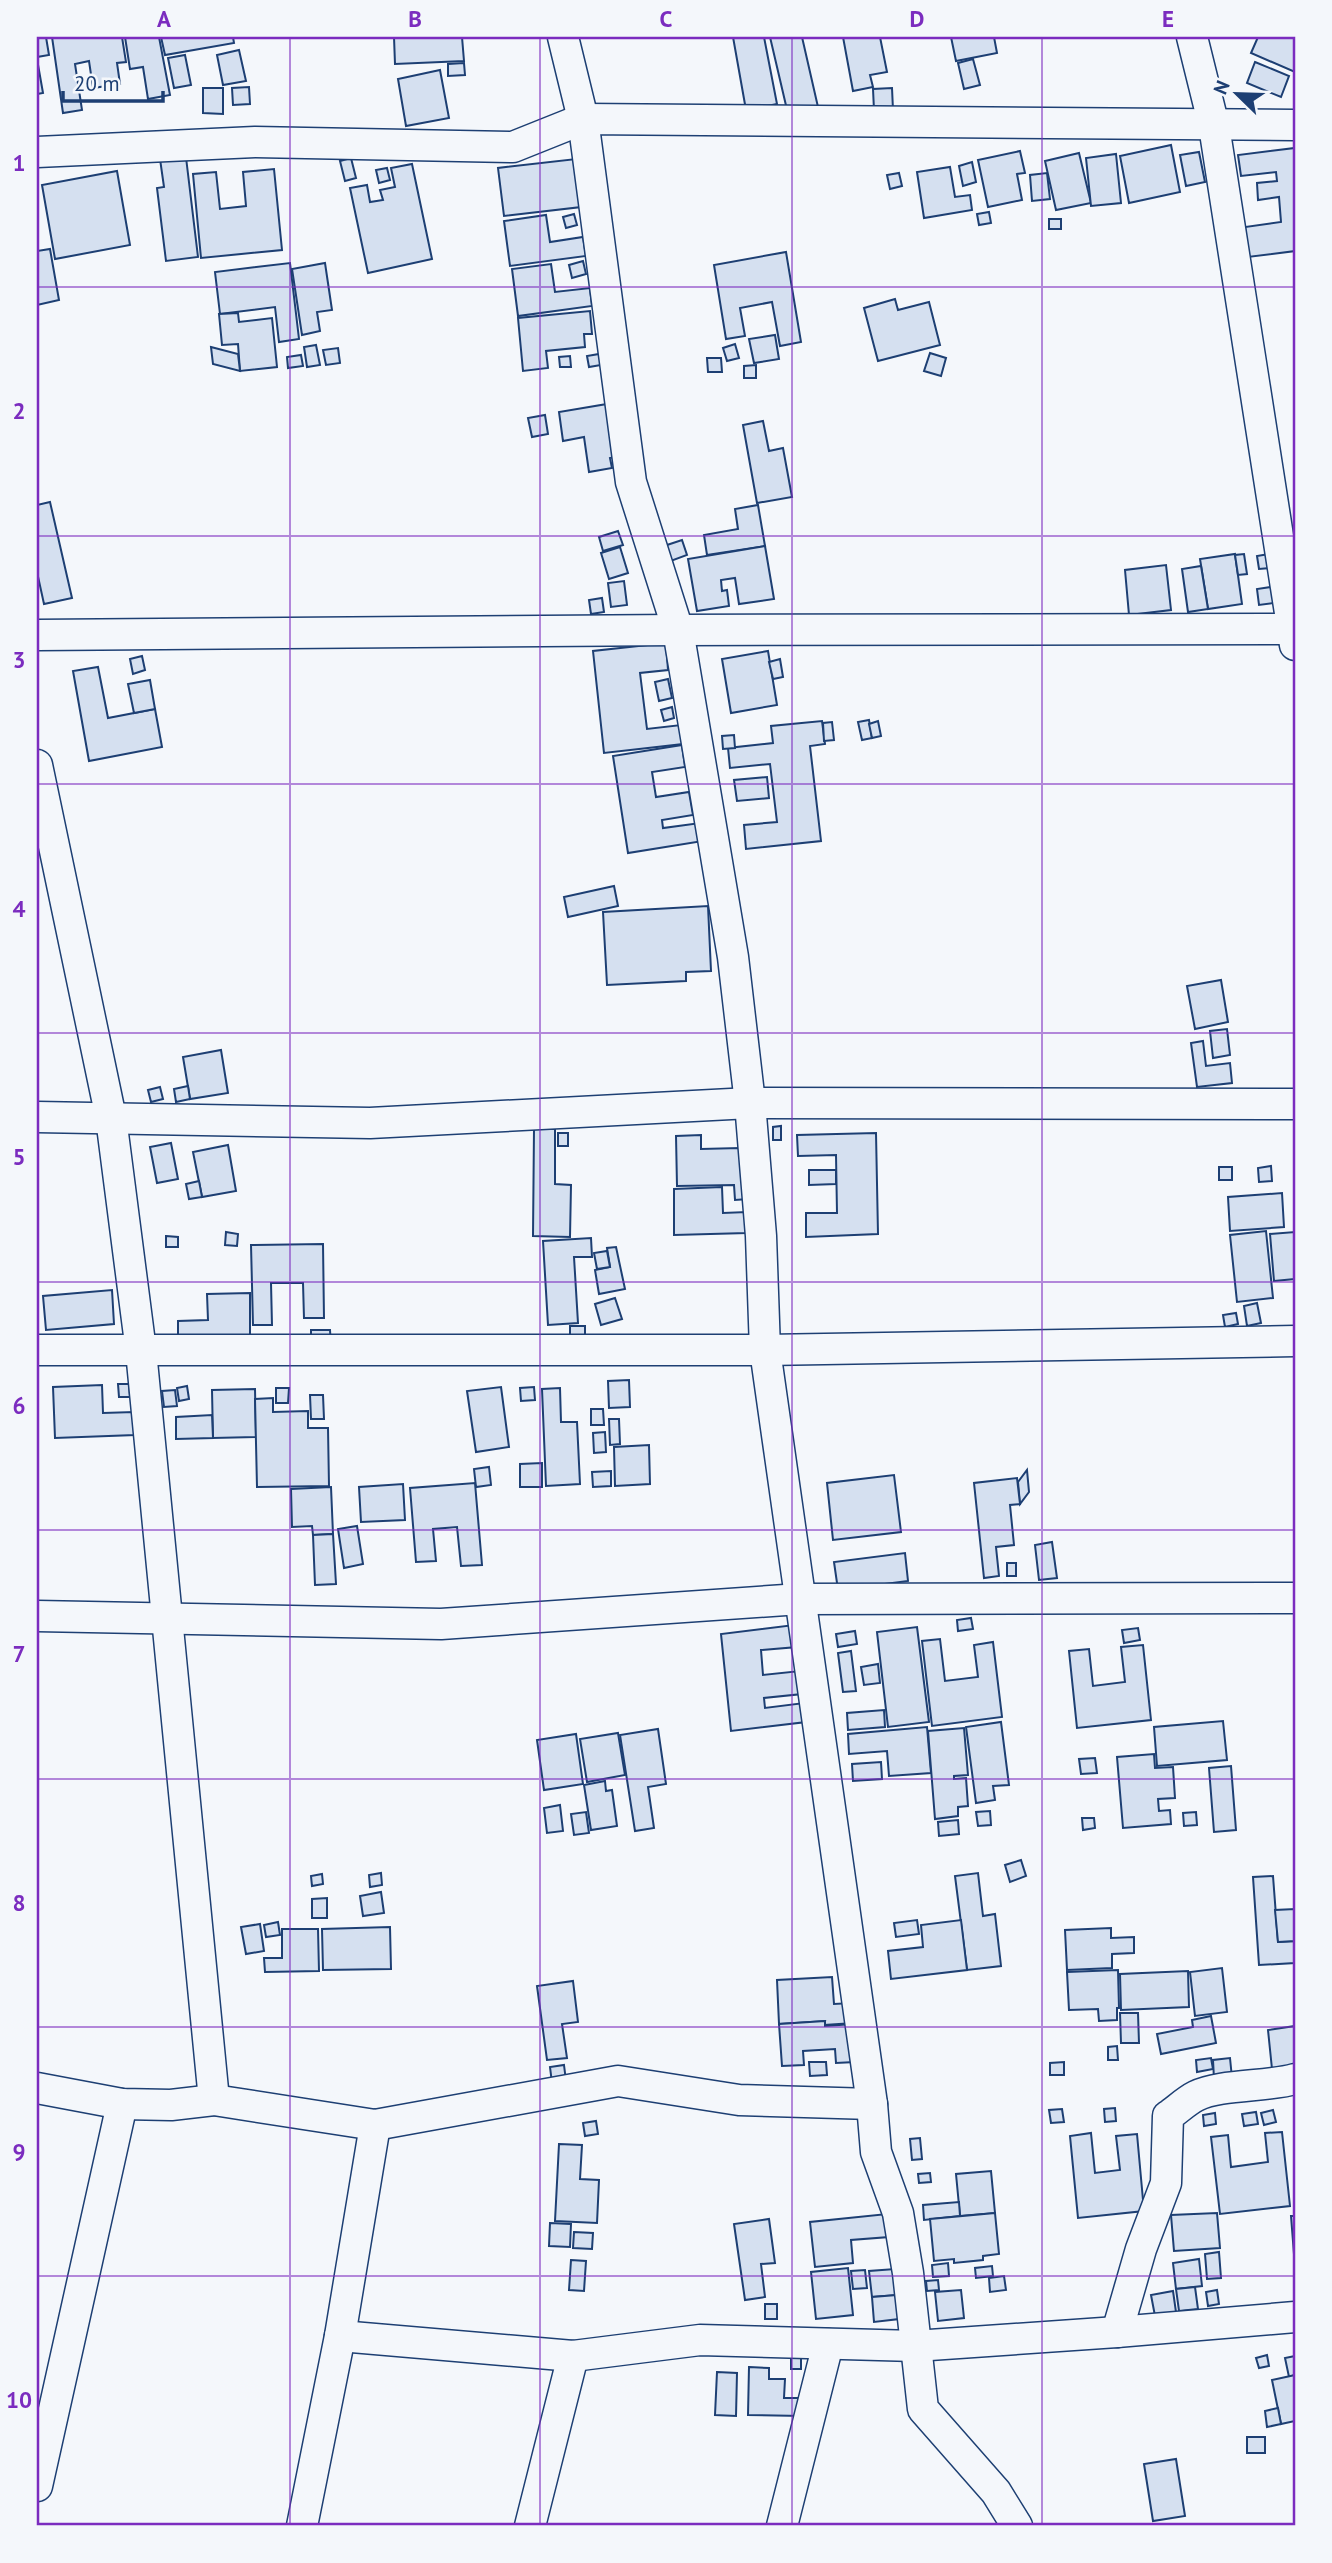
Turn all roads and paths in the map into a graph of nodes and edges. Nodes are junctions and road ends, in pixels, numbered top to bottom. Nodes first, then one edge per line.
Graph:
1 (563, 37) edge
2 (1192, 37) edge
3 (583, 119) junction
4 (1295, 125) edge
5 (1213, 126) junction
6 (37, 152) edge
7 (678, 630) junction
8 (1294, 634) edge
9 (37, 635) edge
10 (37, 765) edge
11 (750, 1103) junction
12 (1295, 1104) edge
13 (37, 1117) edge
14 (111, 1118) junction
15 (1295, 1342) edge
16 (37, 1350) edge
17 (765, 1350) junction
18 (141, 1351) junction
19 (1295, 1598) edge
20 (800, 1599) junction
21 (37, 1616) edge
22 (167, 1620) junction
23 (1295, 2079) edge
24 (37, 2088) edge
25 (214, 2100) junction
26 (122, 2104) junction
27 (872, 2104) junction
28 (375, 2125) junction
29 (1295, 2317) edge
30 (1117, 2332) junction
31 (340, 2336) junction
32 (828, 2344) junction
33 (915, 2346) junction
34 (573, 2356) junction
35 (37, 2486) edge
36 (302, 2526) edge
37 (530, 2526) edge
38 (782, 2526) edge
39 (1017, 2526) edge

1 - 3 street
2 - 5 street
3 - 5 street
3 - 6 street
3 - 7 street
4 - 5 street
5 - 8 street
7 - 8 street
7 - 9 street
7 - 11 street
10 - 14 street
11 - 12 street
11 - 14 street
11 - 17 street
13 - 14 street
14 - 18 street
15 - 17 street
16 - 18 street
17 - 18 street
17 - 20 street
18 - 22 street
19 - 20 street
20 - 22 street
20 - 27 street
21 - 22 street
22 - 25 street
23 - 30 street
24 - 26 street
25 - 26 street
25 - 28 street
26 - 35 street
27 - 28 street
27 - 33 street
28 - 31 street
29 - 30 street
30 - 33 street
31 - 34 street
31 - 36 street
32 - 33 street
32 - 34 street
32 - 38 street
33 - 39 street
34 - 37 street

